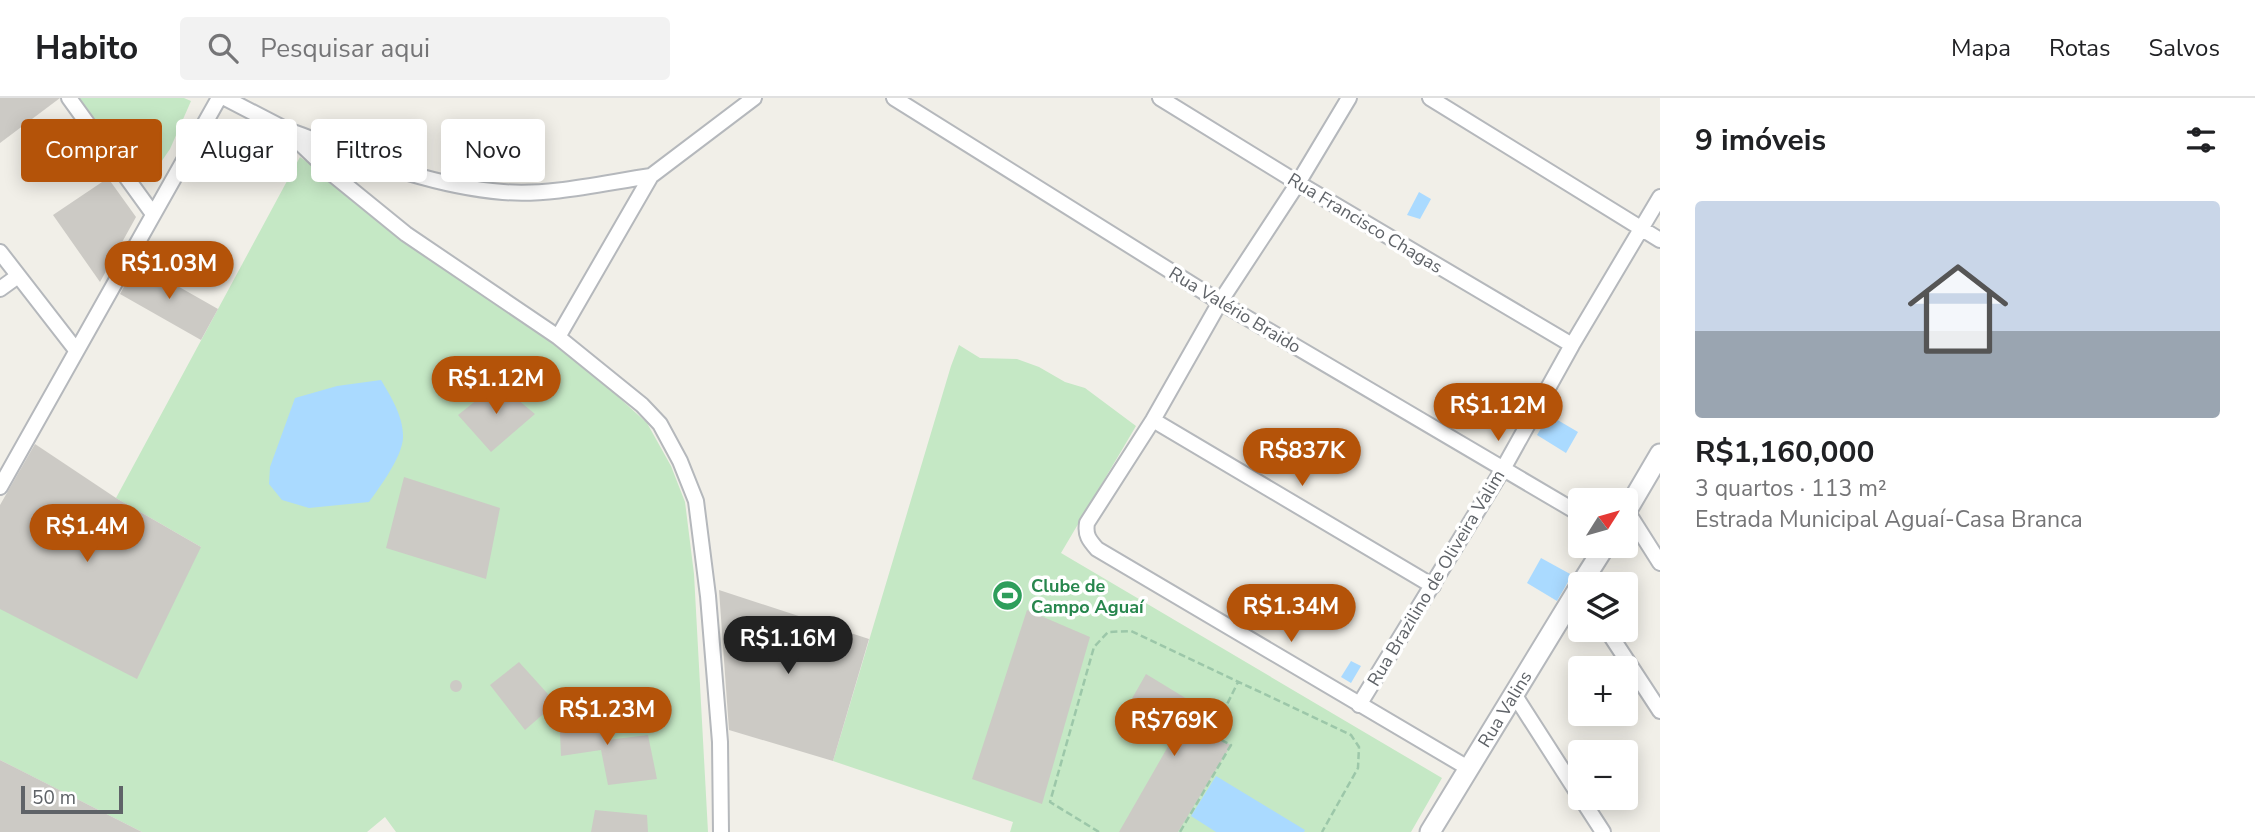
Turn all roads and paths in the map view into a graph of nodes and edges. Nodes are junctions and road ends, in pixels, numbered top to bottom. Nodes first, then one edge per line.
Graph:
1 (69, 98) edge
2 (219, 98) edge
3 (225, 98) edge
4 (754, 98) edge
5 (894, 98) edge
6 (1160, 98) edge
7 (1349, 98) edge
8 (1430, 98) edge
9 (266, 119) edge
10 (297, 133) edge
11 (297, 140) edge
12 (651, 176) junction
13 (1298, 183) junction
14 (1660, 197) edge
15 (153, 214) junction
16 (1640, 228) junction
17 (1660, 240) edge
18 (0, 252) edge
19 (18, 276) junction
20 (0, 289) edge
21 (1220, 302) junction
22 (558, 337) junction
23 (1572, 345) junction
24 (76, 350) junction
25 (1153, 420) junction
26 (1660, 454) edge
27 (1503, 469) junction
28 (0, 486) edge
29 (1638, 492) edge
30 (1568, 507) edge
31 (1638, 530) edge
32 (1660, 563) edge
33 (1433, 586) junction
34 (1568, 606) edge
35 (1616, 642) edge
36 (1238, 682) junction
37 (1514, 694) junction
38 (1656, 695) edge
39 (1359, 705) junction
40 (1660, 711) edge
41 (1468, 768) junction
42 (1568, 778) edge
43 (1589, 810) edge
44 (722, 832) edge
45 (1099, 832) edge
46 (1180, 832) edge
47 (1322, 832) edge
48 (1430, 832) edge
49 (1603, 832) edge

1 - 15 street
2 - 15 street
3 - 9 street
4 - 12 street
5 - 21 street, Rua Valério Braido
6 - 13 street, Rua Francisco Chagas
7 - 13 street
8 - 16 street
10 - 12 street
11 - 22 street
12 - 22 street
13 - 21 street
13 - 23 street, Rua Francisco Chagas
14 - 16 street, Rua Brazilino de Oliveira Valim
15 - 24 street
16 - 17 street
16 - 23 street, Rua Brazilino de Oliveira Valim
18 - 19 street
19 - 20 street
19 - 24 street
21 - 25 street
21 - 27 street, Rua Valério Braido
22 - 44 street
23 - 27 street, Rua Brazilino de Oliveira Valim
24 - 28 street
25 - 33 street
25 - 39 street
26 - 29 street
27 - 30 street, Rua Valério Braido
27 - 33 street, Rua Brazilino de Oliveira Valim
31 - 32 street
33 - 39 street, Rua Brazilino de Oliveira Valim
34 - 37 street, Rua Valins
35 - 38 street
36 - 45 path
36 - 46 path
36 - 47 path
37 - 41 street, Rua Valins
37 - 42 street
38 - 40 street
39 - 41 street
41 - 48 street, Rua Valins
43 - 49 street

